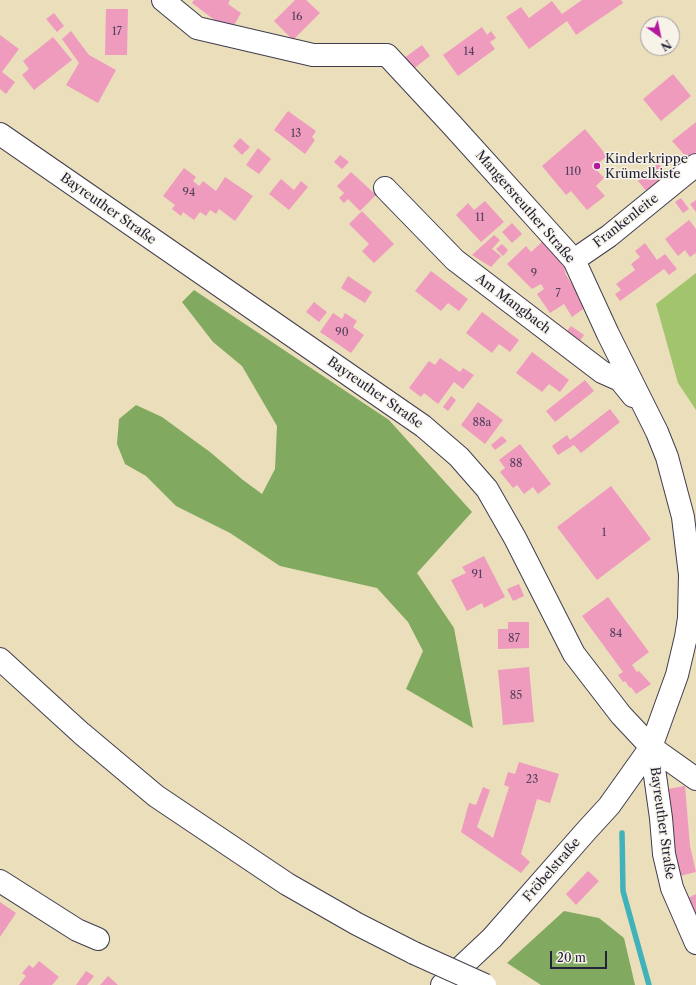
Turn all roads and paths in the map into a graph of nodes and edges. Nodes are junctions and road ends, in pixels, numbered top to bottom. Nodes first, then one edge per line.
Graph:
1 (163, 0) edge
2 (0, 134) edge
3 (696, 165) edge
4 (384, 188) dead end
5 (574, 260) junction
6 (647, 412) junction
7 (0, 659) edge
8 (651, 747) junction
9 (696, 779) edge
10 (0, 881) edge
11 (98, 939) dead end
12 (696, 942) edge
13 (442, 985) edge
14 (485, 985) edge

1 - 5 street, Mangersreuther Straße
2 - 8 street, Bayreuther Straße
3 - 5 street, Frankenleite
4 - 6 street, Am Mangbach
5 - 6 street, Mangersreuther Straße
6 - 8 street, Mangersreuther Straße
7 - 14 street, bridge
8 - 9 street, Bayreuther Straße
8 - 12 street, Bayreuther Straße
8 - 13 street, Fröbelstraße
10 - 11 street

